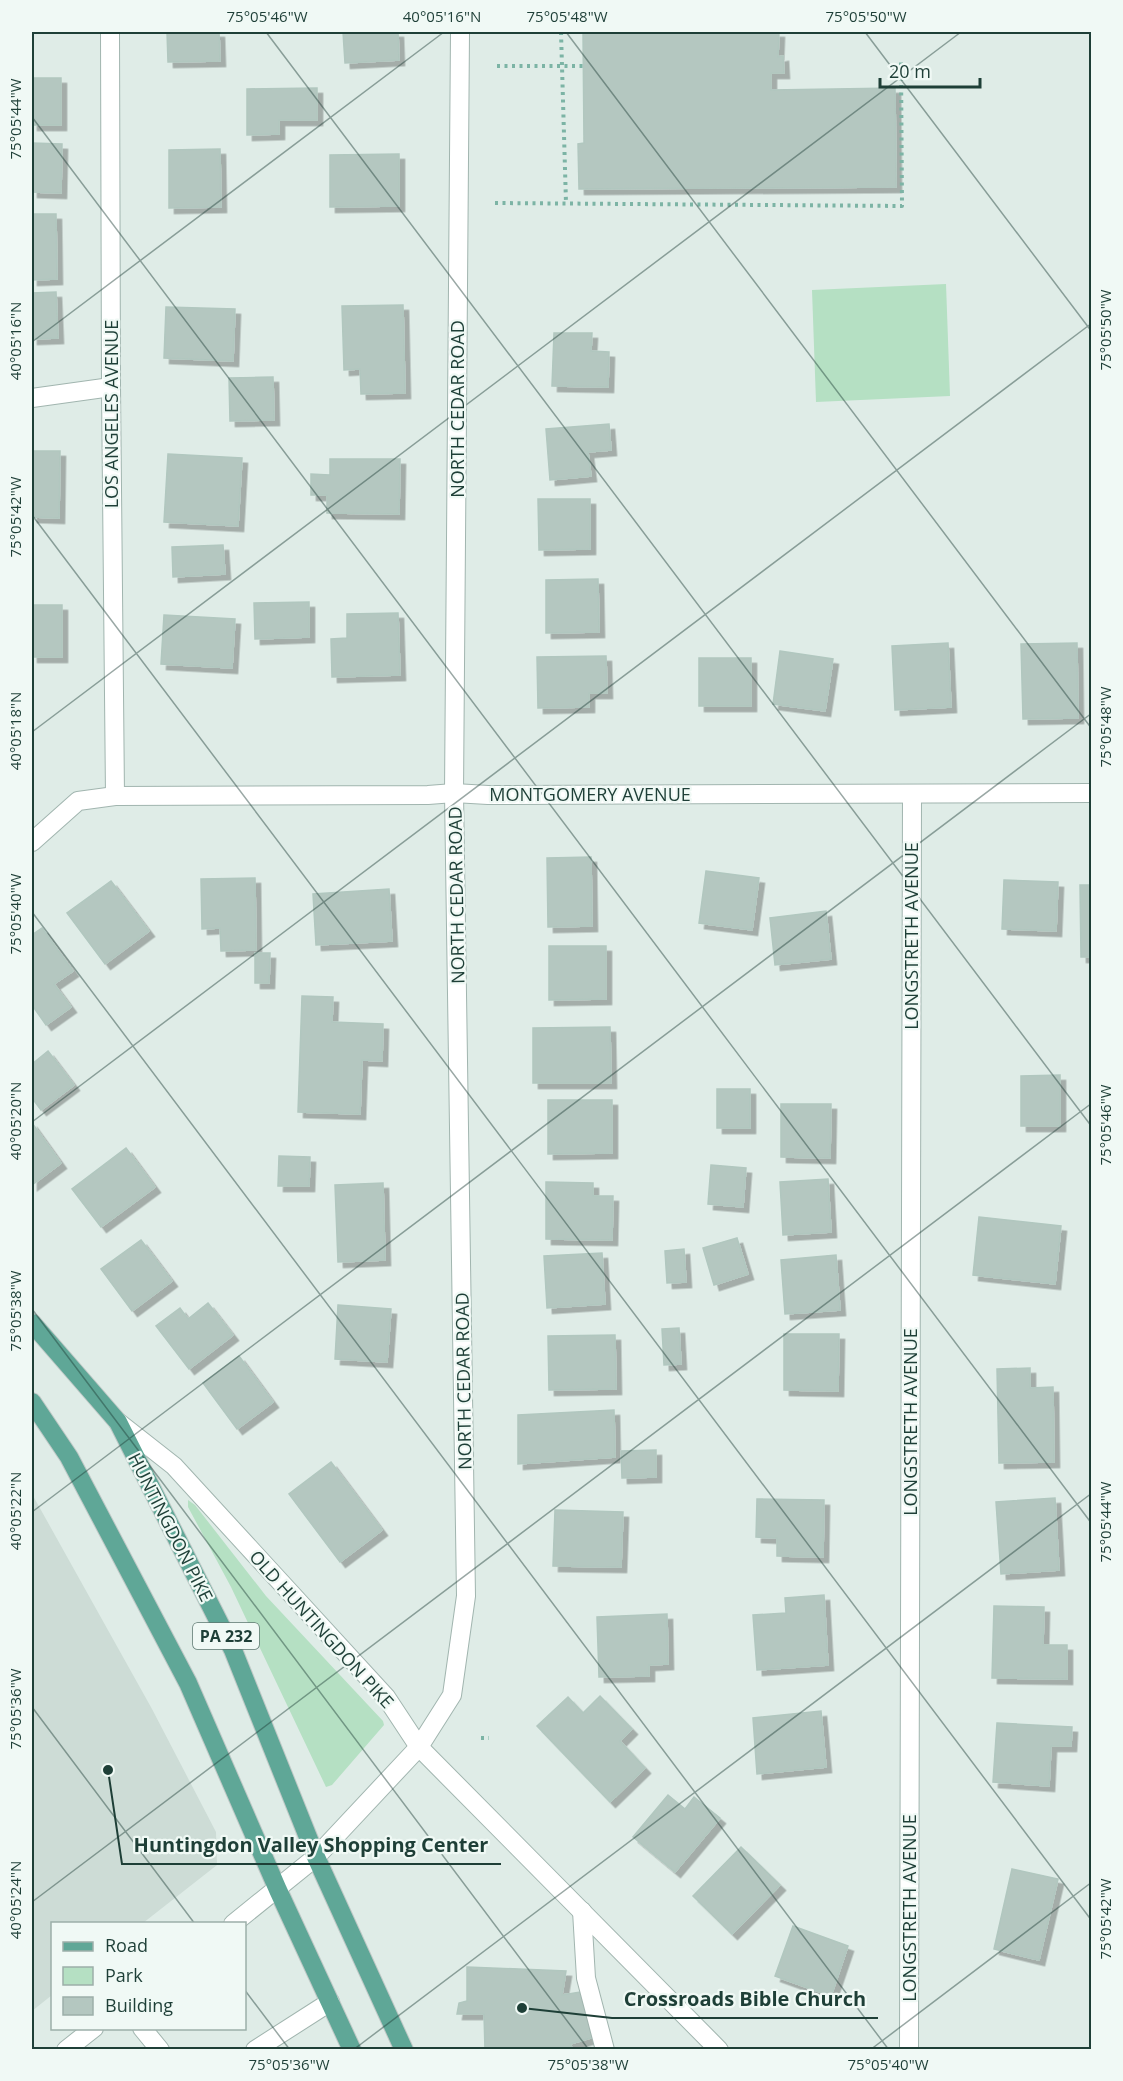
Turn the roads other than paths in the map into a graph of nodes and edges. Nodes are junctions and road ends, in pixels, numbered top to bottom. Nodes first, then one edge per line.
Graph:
1 (110, 32) edge
2 (460, 32) edge
3 (111, 387) junction
4 (32, 398) edge
5 (454, 793) junction
6 (1092, 793) edge
7 (912, 795) junction
8 (116, 796) junction
9 (32, 842) edge
10 (32, 1323) edge
11 (32, 1402) edge
12 (118, 1422) junction
13 (419, 1747) junction
14 (316, 1857) junction
15 (278, 1890) junction
16 (582, 1911) junction
17 (234, 1922) edge
18 (330, 2002) junction
19 (91, 2030) edge
20 (143, 2030) edge
21 (66, 2049) edge
22 (160, 2049) edge
23 (255, 2049) edge
24 (352, 2049) edge
25 (404, 2049) edge
26 (605, 2049) edge
27 (719, 2049) edge
28 (909, 2049) edge

1 - 3 street, LOS ANGELES AVENUE
2 - 5 street, NORTH CEDAR ROAD
3 - 4 street
3 - 8 street, LOS ANGELES AVENUE
5 - 7 street, MONTGOMERY AVENUE
5 - 8 street, MONTGOMERY AVENUE
5 - 13 street, NORTH CEDAR ROAD
6 - 7 street, MONTGOMERY AVENUE
7 - 28 street, LONGSTRETH AVENUE
8 - 9 street, MONTGOMERY AVENUE
10 - 12 main road, HUNTINGDON PIKE / PA 232
11 - 15 main road, PA 232
12 - 13 street, OLD HUNTINGDON PIKE
12 - 14 main road, HUNTINGDON PIKE / PA 232
13 - 14 street, NORTH CEDAR ROAD
13 - 16 street, OLD HUNTINGDON PIKE
14 - 15 street, NORTH CEDAR ROAD
14 - 25 main road, HUNTINGDON PIKE / PA 232
15 - 17 street, NORTH CEDAR ROAD
15 - 18 main road, PA 232
16 - 26 street
16 - 27 street, OLD HUNTINGDON PIKE
18 - 23 street
18 - 24 main road, PA 232
19 - 21 street
20 - 22 street

